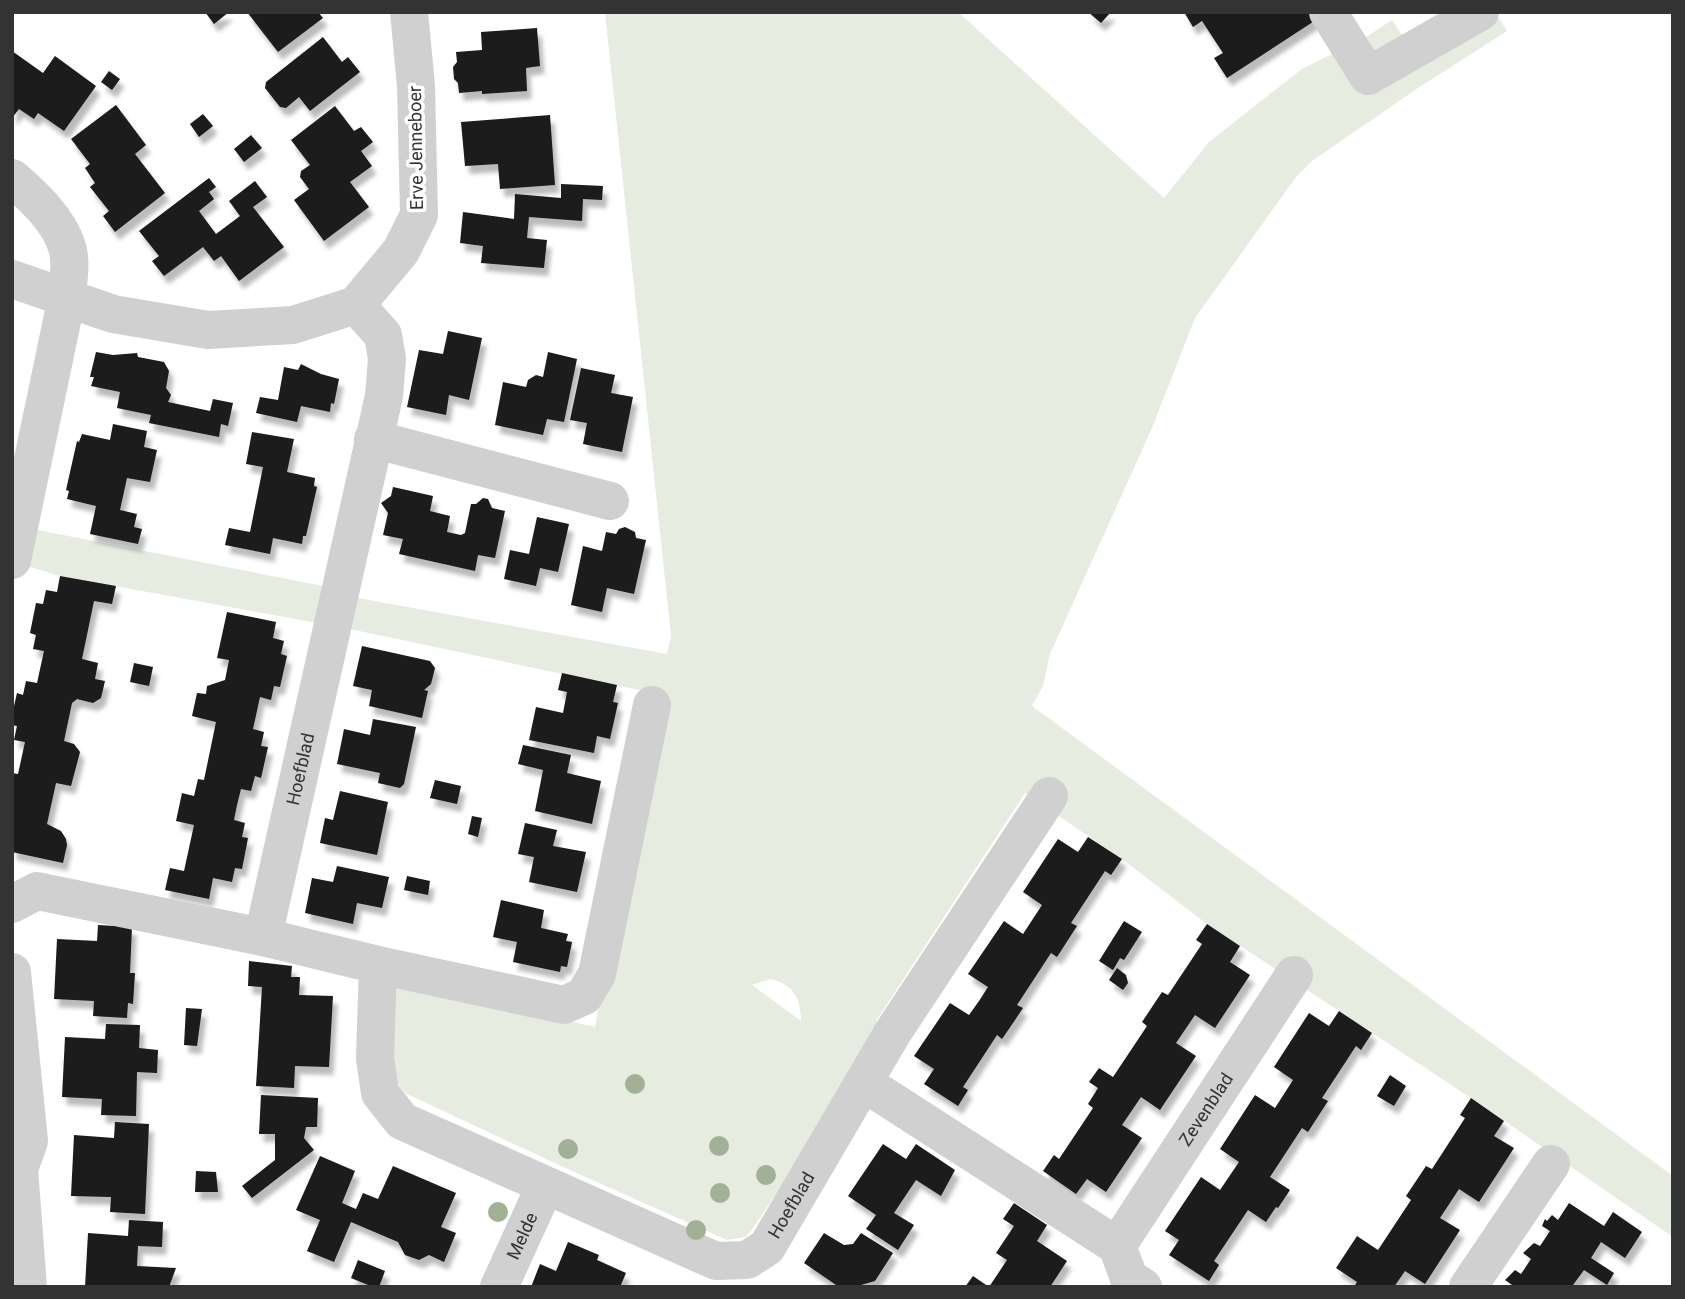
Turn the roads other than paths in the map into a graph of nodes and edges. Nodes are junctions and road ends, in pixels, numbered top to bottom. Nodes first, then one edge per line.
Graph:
1 (409, 12) edge
2 (1328, 12) edge
3 (1480, 12) edge
4 (12, 178) edge
5 (12, 279) edge
6 (67, 297) junction
7 (356, 305) junction
8 (373, 439) junction
9 (610, 501) dead end
10 (14, 552) edge
11 (652, 705) dead end
12 (1049, 796) dead end
13 (12, 904) edge
14 (263, 937) junction
15 (378, 965) junction
16 (12, 972) edge
17 (1294, 975) dead end
18 (864, 1083) junction
19 (1552, 1164) dead end
20 (545, 1186) junction
21 (1128, 1274) edge
22 (28, 1287) edge
23 (499, 1287) edge
24 (1468, 1287) edge

1 - 7 street, Erve Jenneboer
2 - 3 street
4 - 6 street
5 - 6 street
6 - 7 street
6 - 10 street
7 - 8 street
8 - 9 street
8 - 14 street, Hoefblad
11 - 15 street
12 - 18 street, Hoefblad
13 - 14 street
14 - 15 street
15 - 20 street, Hoefblad
16 - 22 street
17 - 21 street, Zevenblad
18 - 20 street, Hoefblad
18 - 21 street, Zevenblad
19 - 24 street
20 - 23 street, Melde

